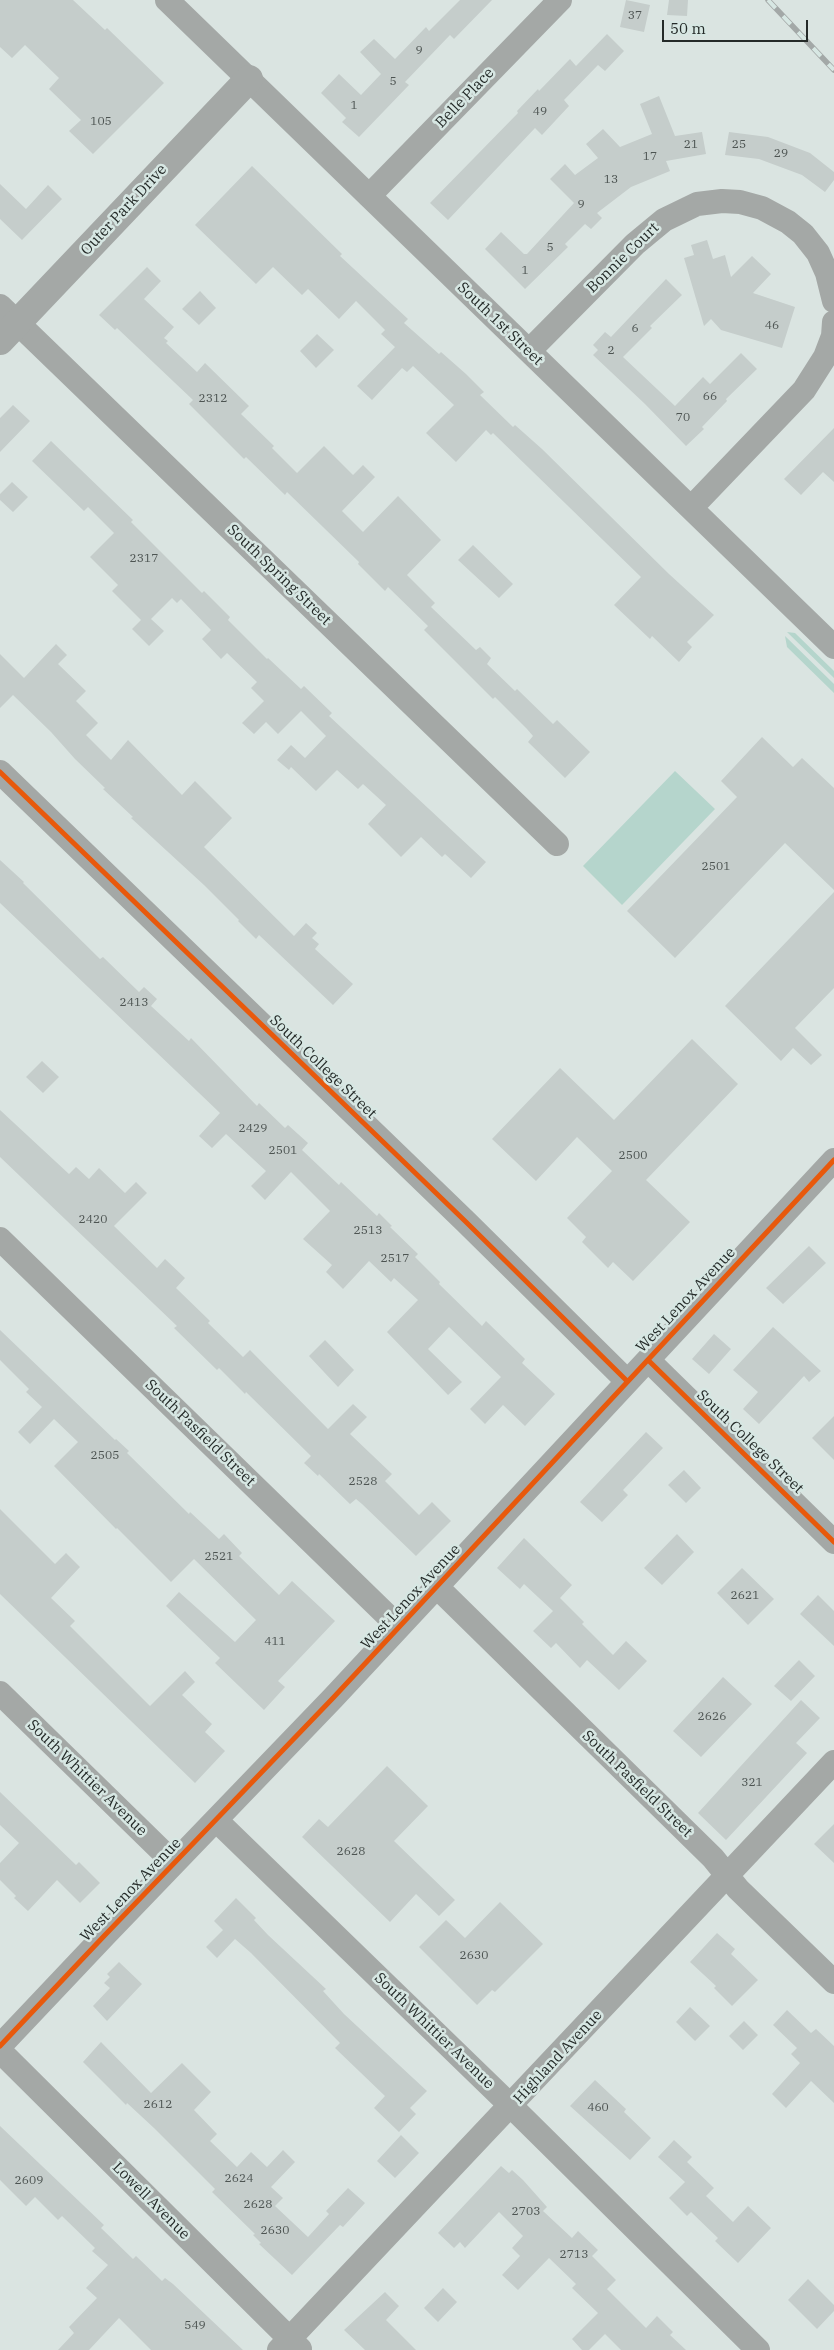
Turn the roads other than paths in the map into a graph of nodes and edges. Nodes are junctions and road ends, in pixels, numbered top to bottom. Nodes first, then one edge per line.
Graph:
1 (167, 0) edge
2 (560, 0) edge
3 (248, 79) junction
4 (369, 196) junction
5 (834, 301) edge
6 (834, 322) edge
7 (6, 323) edge
8 (529, 351) junction
9 (690, 508) junction
10 (834, 647) edge
11 (0, 772) edge
12 (557, 844) dead end
13 (834, 1160) edge
14 (0, 1239) edge
15 (648, 1360) junction
16 (627, 1381) junction
17 (834, 1542) edge
18 (437, 1587) junction
19 (399, 1627) junction
20 (0, 1694) edge
21 (834, 1762) edge
22 (216, 1820) junction
23 (174, 1863) junction
24 (728, 1876) junction
25 (834, 1982) edge
26 (0, 2046) edge
27 (0, 2051) edge
28 (511, 2106) junction
29 (290, 2346) edge
30 (758, 2350) edge

1 - 3 street, South 1st Street
2 - 4 street, Belle Place
3 - 4 street, South 1st Street
3 - 7 street, Outer Park Drive
4 - 8 street, South 1st Street
5 - 8 street, Bonnie Court
6 - 9 street
7 - 12 street, South Spring Street
8 - 9 street, South 1st Street
9 - 10 street, South 1st Street
11 - 16 street, South College Street
13 - 15 street, West Lenox Avenue
14 - 19 street, South Pasfield Street
15 - 16 street, West Lenox Avenue
15 - 17 street, South College Street
16 - 18 street, West Lenox Avenue
18 - 19 street, West Lenox Avenue
18 - 24 street, South Pasfield Street
19 - 22 street, West Lenox Avenue
20 - 23 street, South Whittier Avenue
21 - 24 street, Highland Avenue
22 - 23 street, West Lenox Avenue
22 - 28 street, South Whittier Avenue
23 - 26 street, West Lenox Avenue
24 - 25 street, South Pasfield Street
24 - 28 street, Highland Avenue
27 - 29 street, Lowell Avenue
28 - 29 street, Highland Avenue
28 - 30 street, South Whittier Avenue

